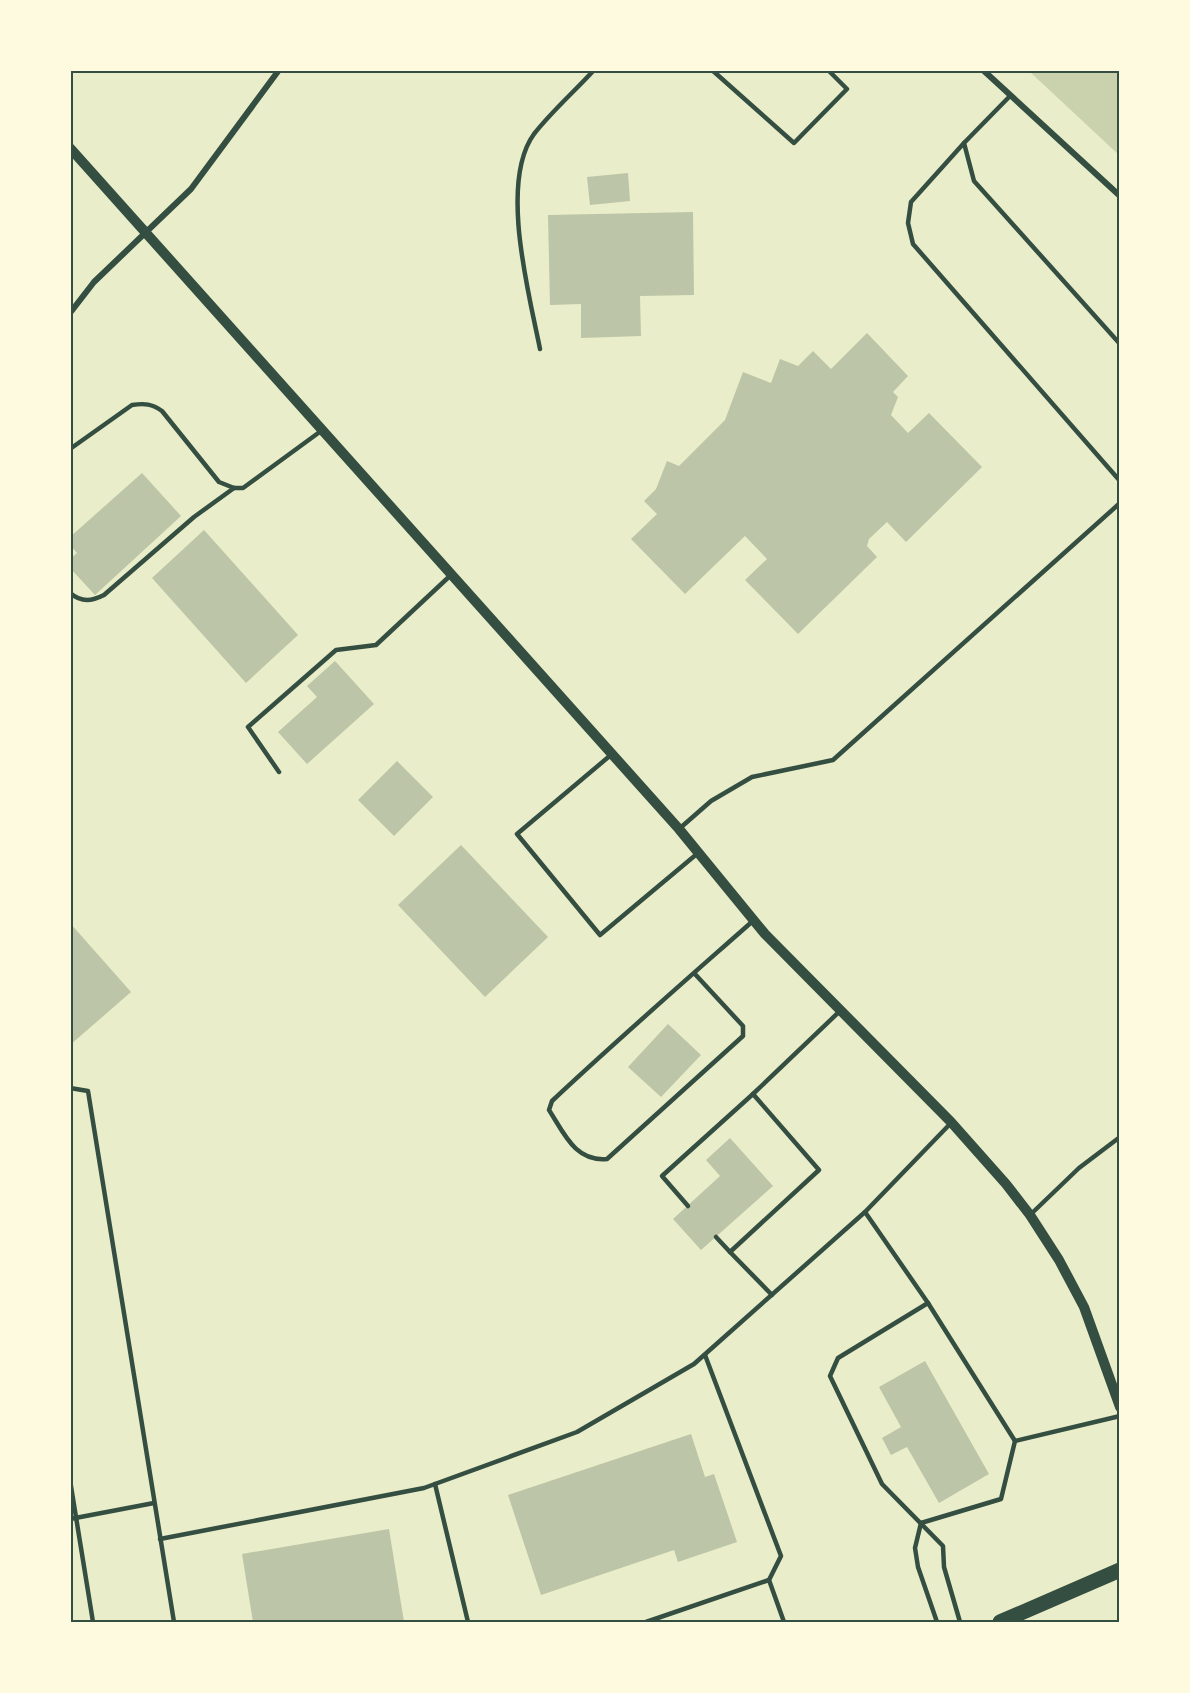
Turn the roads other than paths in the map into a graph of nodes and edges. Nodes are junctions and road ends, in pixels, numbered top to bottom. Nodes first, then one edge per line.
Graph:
1 (279, 70) edge
2 (594, 70) edge
3 (712, 70) edge
4 (828, 70) edge
5 (983, 70) edge
6 (1010, 96) junction
7 (964, 143) junction
8 (70, 148) edge
9 (1119, 196) edge
10 (146, 233) junction
11 (70, 313) edge
12 (1119, 344) edge
13 (540, 349) dead end
14 (323, 430) junction
15 (73, 443) edge
16 (70, 449) edge
17 (1119, 481) edge
18 (234, 488) junction
19 (1119, 503) edge
20 (452, 574) junction
21 (70, 593) edge
22 (612, 754) junction
23 (279, 772) dead end
24 (679, 829) junction
25 (698, 853) junction
26 (754, 920) junction
27 (694, 973) junction
28 (841, 1010) junction
29 (70, 1088) edge
30 (753, 1094) junction
31 (951, 1122) junction
32 (1119, 1137) edge
33 (687, 1206) dead end
34 (865, 1212) junction
35 (1030, 1215) junction
36 (716, 1237) dead end
37 (730, 1252) junction
38 (772, 1295) junction
39 (928, 1303) junction
40 (705, 1355) junction
41 (1119, 1407) edge
42 (1119, 1416) edge
43 (1015, 1442) junction
44 (70, 1480) edge
45 (435, 1484) junction
46 (154, 1503) junction
47 (74, 1518) edge
48 (921, 1523) junction
49 (160, 1539) junction
50 (1119, 1570) edge
51 (769, 1580) junction
52 (93, 1623) edge
53 (174, 1623) edge
54 (468, 1623) edge
55 (646, 1623) edge
56 (784, 1623) edge
57 (937, 1623) edge
58 (960, 1623) edge
59 (1000, 1623) edge

1 - 10 street
2 - 13 lane
3 - 4 lane
5 - 6 street
6 - 7 lane
6 - 9 street
7 - 12 lane
7 - 17 lane
8 - 10 street
10 - 11 street
10 - 14 street
14 - 18 lane
14 - 20 street
15 - 16 lane
15 - 18 lane
18 - 21 lane
19 - 24 lane
20 - 22 street
20 - 23 lane
22 - 24 street
22 - 25 lane
24 - 25 street
25 - 26 street
26 - 27 lane
26 - 28 street
27 - 27 lane
28 - 30 lane
28 - 31 street
29 - 46 lane
30 - 33 lane
30 - 37 lane
31 - 34 lane
31 - 35 street
32 - 35 lane
34 - 38 lane
34 - 39 lane
35 - 41 street
36 - 37 lane
37 - 38 lane
38 - 40 lane
39 - 43 lane
39 - 48 lane
40 - 45 lane
40 - 51 lane
42 - 43 lane
43 - 48 lane
44 - 47 lane
45 - 49 lane
45 - 54 lane
46 - 47 lane
46 - 49 lane
47 - 52 lane
48 - 57 lane
48 - 58 lane
49 - 53 lane
50 - 59 main road
51 - 55 lane
51 - 56 lane

